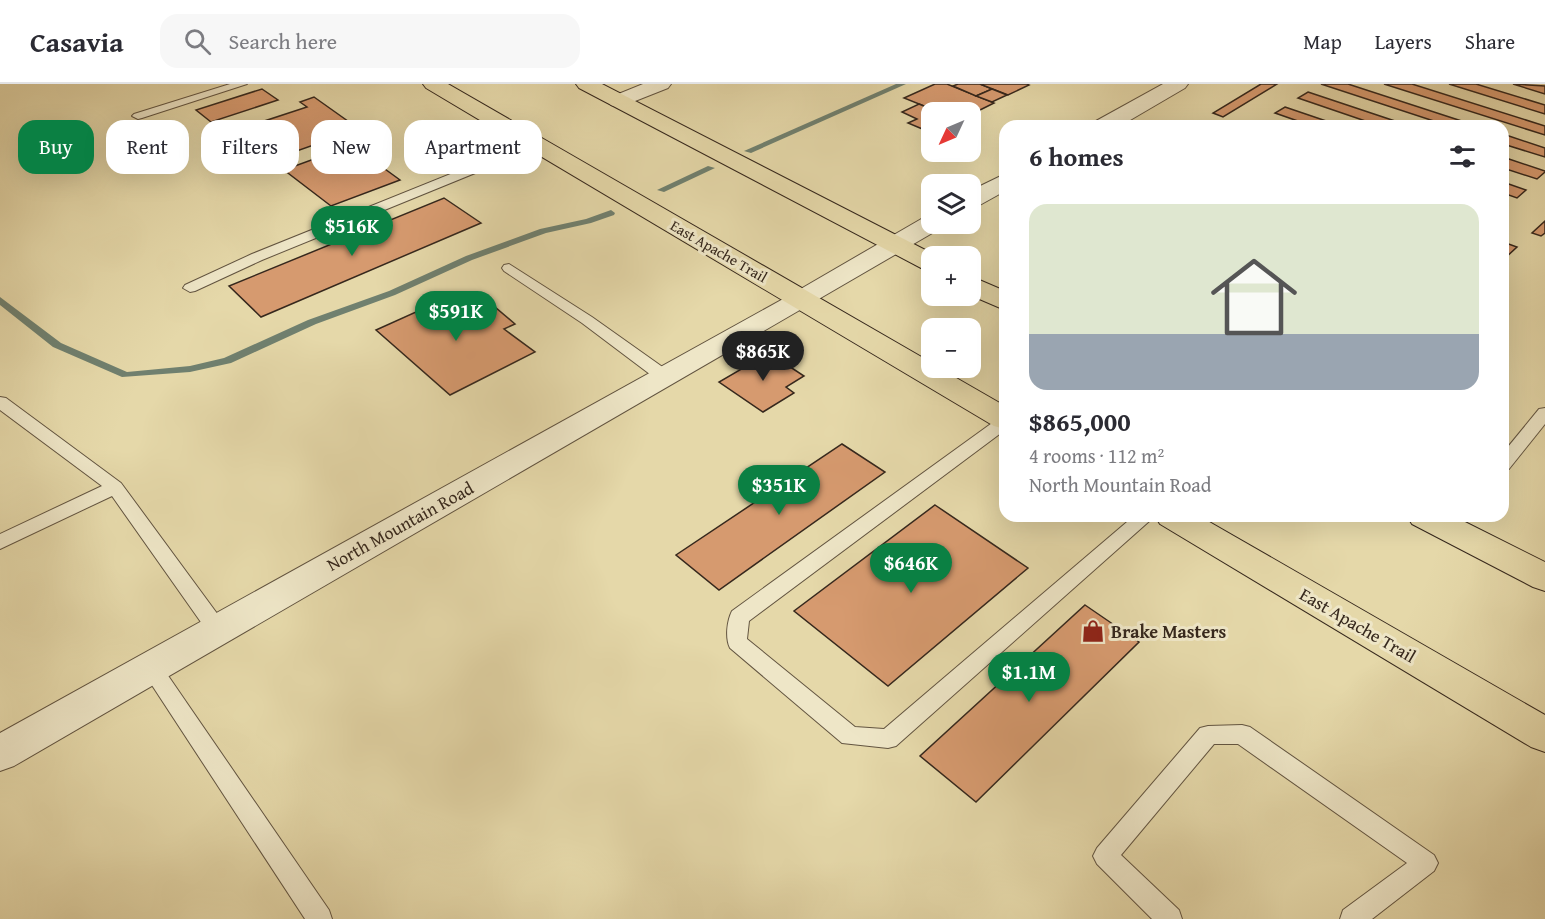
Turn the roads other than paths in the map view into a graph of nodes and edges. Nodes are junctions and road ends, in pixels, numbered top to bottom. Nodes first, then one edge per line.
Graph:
1 (241, 84) edge
2 (433, 84) edge
3 (586, 84) edge
4 (661, 84) edge
5 (1178, 84) edge
6 (618, 101) junction
7 (138, 116) dead end
8 (494, 120) edge
9 (1115, 120) edge
10 (542, 148) edge
11 (461, 174) edge
12 (999, 186) edge
13 (981, 195) edge
14 (921, 229) edge
15 (893, 244) junction
16 (921, 258) edge
17 (509, 268) dead end
18 (190, 288) dead end
19 (981, 290) edge
20 (999, 299) edge
21 (801, 300) junction
22 (664, 377) junction
23 (0, 402) edge
24 (1545, 413) edge
25 (999, 417) edge
26 (999, 425) edge
27 (1509, 458) edge
28 (115, 487) junction
29 (1139, 522) edge
30 (1182, 522) edge
31 (1448, 522) edge
32 (0, 542) edge
33 (1545, 578) edge
34 (217, 629) junction
35 (151, 667) junction
36 (1545, 735) edge
37 (0, 753) edge
38 (320, 919) edge
39 (1170, 919) edge
40 (1352, 919) edge

1 - 7 lane
2 - 8 main road, East Apache Trail
3 - 6 main road
4 - 6 street
5 - 9 street
6 - 15 main road
10 - 21 main road, East Apache Trail
11 - 18 lane
12 - 13 street
14 - 15 street, North Mountain Road
15 - 16 main road
15 - 21 street, North Mountain Road
17 - 22 lane
19 - 20 main road
21 - 22 street, North Mountain Road
21 - 25 main road, East Apache Trail
22 - 34 street, North Mountain Road
23 - 28 lane
24 - 27 lane
26 - 29 lane
28 - 32 lane
28 - 34 lane
30 - 36 main road, East Apache Trail
31 - 33 main road
34 - 35 street, North Mountain Road
35 - 37 street, North Mountain Road
35 - 38 lane
39 - 40 lane

